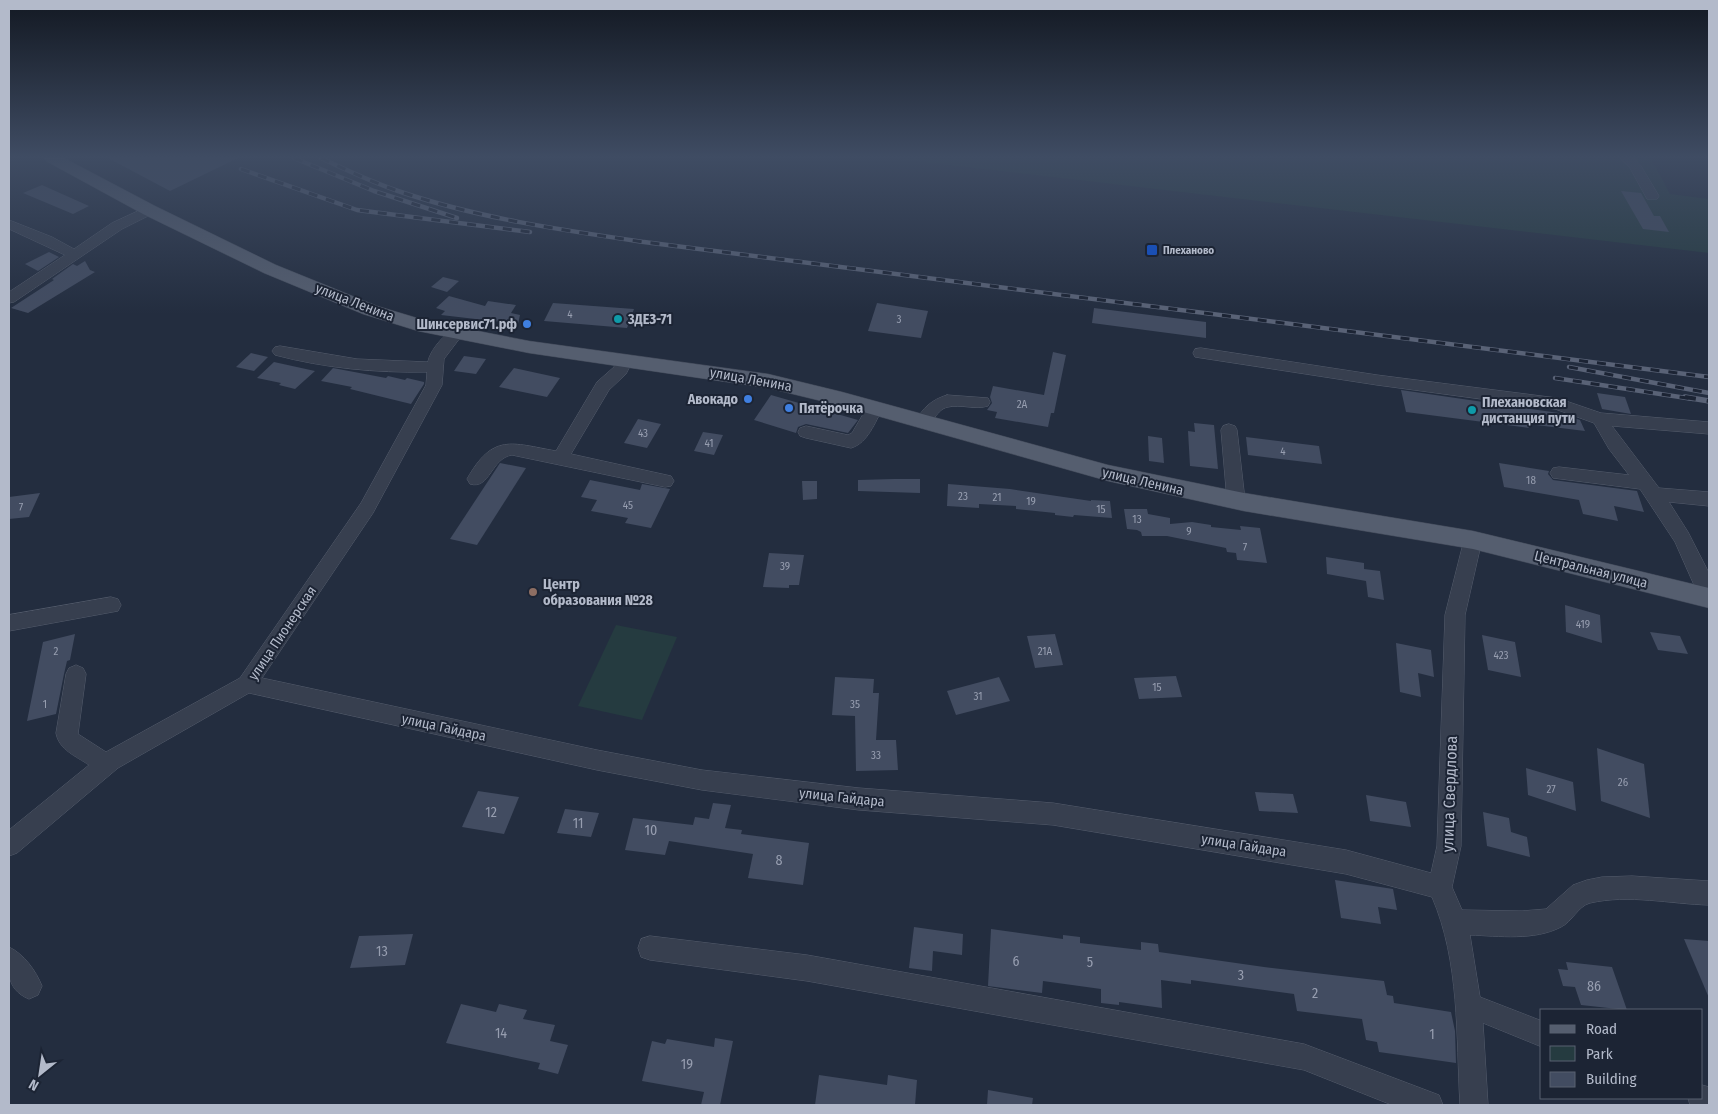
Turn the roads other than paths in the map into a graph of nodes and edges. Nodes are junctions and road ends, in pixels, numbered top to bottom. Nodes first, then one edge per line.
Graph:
1 (149, 210) joint
2 (9, 224) edge
3 (75, 255) junction
4 (9, 298) edge
5 (455, 334) junction
6 (280, 351) dead end
7 (1201, 353) dead end
8 (625, 360) junction
9 (434, 367) junction
10 (982, 402) dead end
11 (875, 408) junction
12 (1600, 419) junction
13 (923, 422) junction
14 (1709, 428) edge
15 (1229, 430) dead end
16 (806, 432) dead end
17 (560, 458) junction
18 (1559, 473) dead end
19 (476, 479) dead end
20 (664, 481) dead end
21 (1650, 488) junction
22 (1709, 499) edge
23 (1236, 500) junction
24 (1473, 540) junction
25 (1709, 597) edge
26 (111, 605) dead end
27 (9, 623) edge
28 (76, 674) dead end
29 (247, 684) junction
30 (106, 764) junction
31 (9, 845) edge
32 (1440, 887) junction
33 (1709, 893) edge
34 (1455, 922) junction
35 (650, 948) dead end
36 (9, 960) edge
37 (29, 986) dead end
38 (1469, 1005) junction
39 (1540, 1033) edge
40 (1429, 1105) edge
41 (1474, 1105) edge

1 - 3 street
1 - 5 main road, улица Ленина
2 - 3 street
3 - 4 street
5 - 8 main road, улица Ленина
5 - 9 street, улица Пионерская
6 - 9 street
7 - 12 street
8 - 11 main road, улица Ленина
8 - 17 street
9 - 29 street, улица Пионерская
10 - 13 street
11 - 13 main road, улица Ленина
11 - 16 street
12 - 14 street
12 - 21 street
13 - 23 main road, улица Ленина
15 - 23 street
17 - 19 street
17 - 20 street
18 - 21 street
21 - 22 street
21 - 25 street
23 - 24 main road, улица Ленина
24 - 25 main road, Центральная улица
24 - 32 street, улица Свердлова
26 - 27 street
28 - 30 street
29 - 30 street, улица Пионерская
29 - 32 street, улица Гайдара
30 - 31 street, улица Пионерская
32 - 34 street
33 - 34 street
34 - 38 street
35 - 40 street
36 - 37 street
38 - 39 street
38 - 41 street

